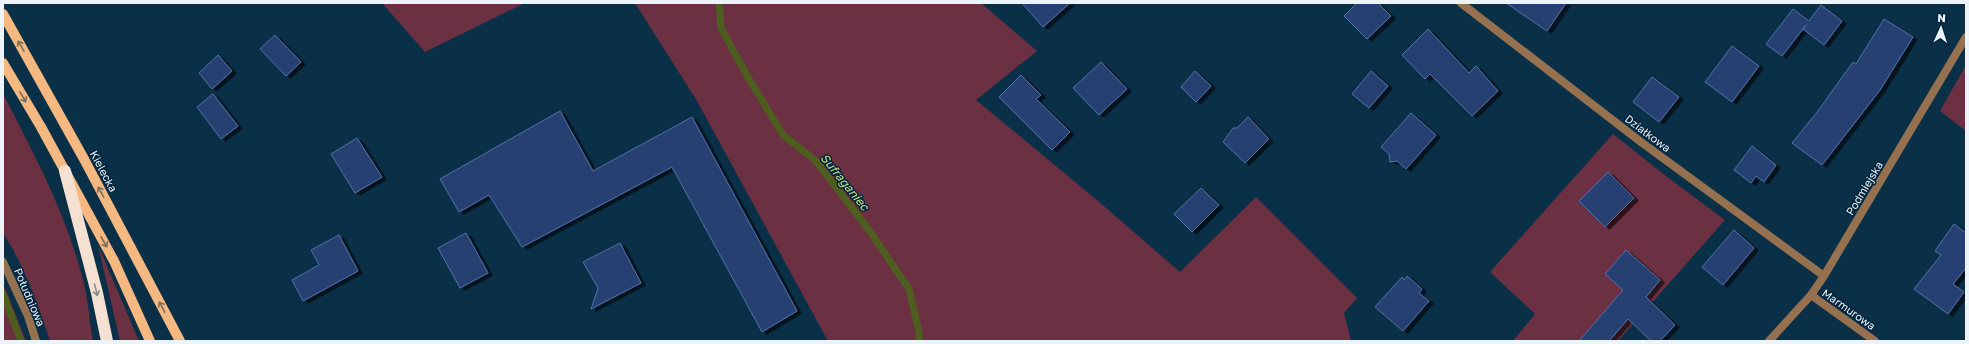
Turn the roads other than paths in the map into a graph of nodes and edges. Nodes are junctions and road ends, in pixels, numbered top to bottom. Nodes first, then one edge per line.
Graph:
1 (1461, 3) edge
2 (3, 14) edge
3 (1966, 37) edge
4 (3, 63) edge
5 (65, 171) junction
6 (3, 262) edge
7 (1824, 276) junction
8 (1811, 295) junction
9 (36, 341) edge
10 (107, 341) edge
11 (150, 341) edge
12 (180, 341) edge
13 (1769, 341) edge
14 (1875, 341) edge

1 - 7 street, Działkowa
12 -> 2 main road, Kielecka
3 - 7 street, Podmiejska
4 -> 5 main road
5 -> 10 highway
5 -> 11 main road
6 - 9 street, Południowa
7 - 8 street, Podmiejska
8 - 13 street, Podmiejska
8 - 14 street, Marmurowa

